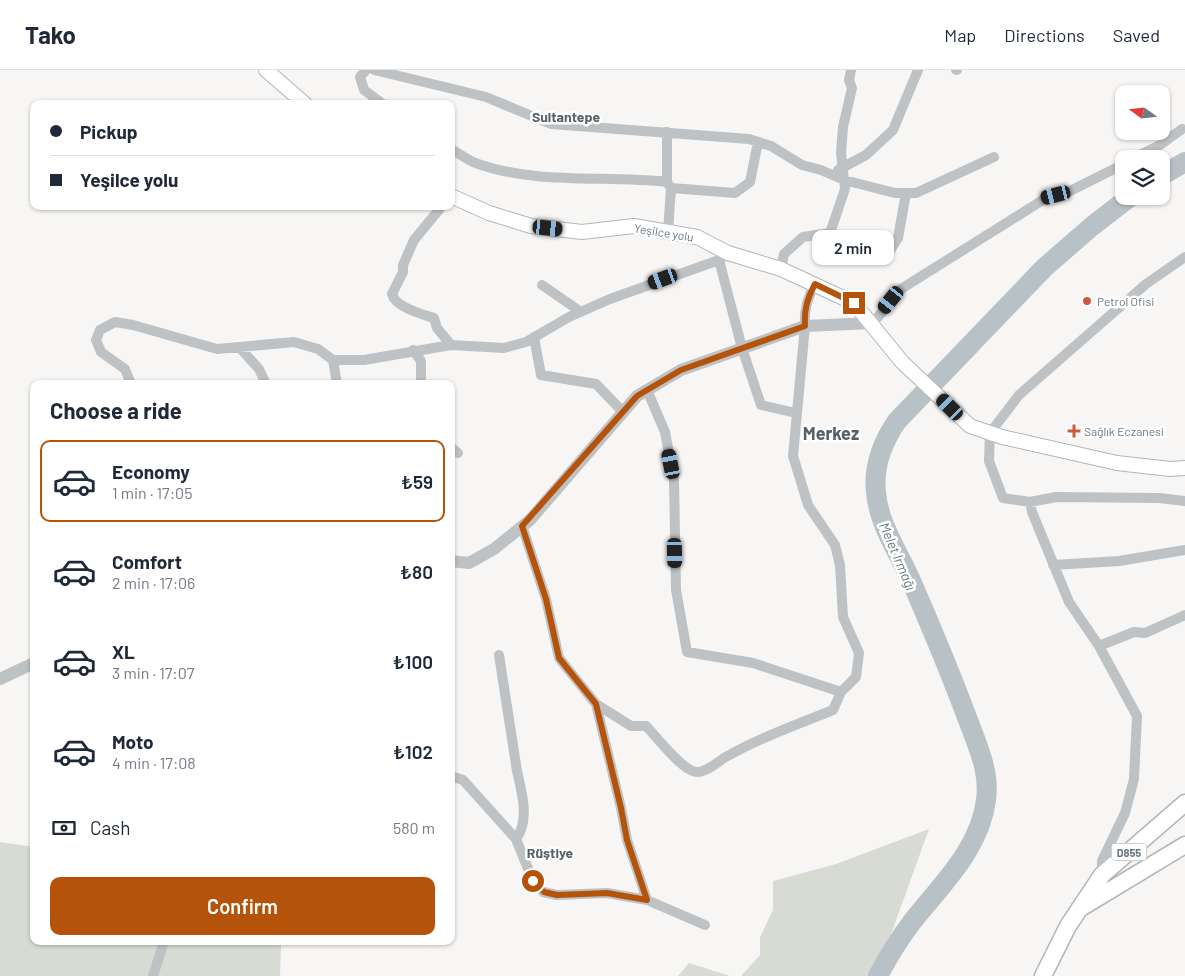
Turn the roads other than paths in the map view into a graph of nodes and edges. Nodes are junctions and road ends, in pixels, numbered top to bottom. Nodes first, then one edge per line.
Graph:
1 (266, 70) edge
2 (366, 70) edge
3 (374, 70) edge
4 (851, 70) edge
5 (918, 70) edge
6 (300, 100) edge
7 (378, 100) edge
8 (1182, 129) dead end
9 (667, 132) junction
10 (758, 142) junction
11 (1150, 150) edge
12 (455, 151) edge
13 (994, 157) dead end
14 (842, 168) junction
15 (1115, 168) edge
16 (831, 174) junction
17 (844, 180) junction
18 (669, 185) junction
19 (906, 193) junction
20 (455, 198) edge
21 (439, 210) edge
22 (668, 232) junction
23 (830, 233) junction
24 (723, 256) junction
25 (1185, 257) edge
26 (781, 269) junction
27 (815, 284) junction
28 (542, 285) dead end
29 (581, 312) junction
30 (873, 323) junction
31 (805, 326) junction
32 (534, 337) junction
33 (451, 345) junction
34 (239, 347) junction
35 (742, 348) junction
36 (413, 350) junction
37 (333, 360) junction
38 (129, 380) edge
39 (264, 380) edge
40 (336, 380) edge
41 (421, 380) edge
42 (647, 390) junction
43 (623, 412) junction
44 (796, 413) junction
45 (990, 433) junction
46 (1185, 468) edge
47 (1185, 501) edge
48 (1030, 502) junction
49 (522, 526) junction
50 (1185, 550) edge
51 (455, 561) edge
52 (1053, 565) junction
53 (1185, 615) edge
54 (1099, 646) junction
55 (499, 654) dead end
56 (30, 665) edge
57 (0, 679) edge
58 (841, 692) junction
59 (596, 704) junction
60 (455, 777) edge
61 (1185, 803) edge
62 (516, 839) junction
63 (1185, 845) edge
64 (1102, 875) junction
65 (647, 900) junction
66 (1080, 908) junction
67 (705, 924) dead end
68 (163, 945) edge
69 (153, 976) edge
70 (1043, 976) edge

1 - 6 main road
2 - 7 street
3 - 9 street
4 - 14 street
5 - 14 street
8 - 11 street
9 - 10 street
9 - 18 street
10 - 16 street
10 - 18 street
12 - 18 street
13 - 19 street
14 - 16 street
14 - 17 street
15 - 30 street
16 - 17 street
17 - 19 street
17 - 23 street
18 - 22 street
19 - 23 street
20 - 22 main road, Yeşilce yolu
21 - 33 street
22 - 24 main road, Yeşilce yolu
23 - 26 street
24 - 26 main road, Yeşilce yolu
24 - 29 street
24 - 35 street
25 - 45 street
26 - 27 main road, Yeşilce yolu
27 - 30 main road, Yeşilce yolu
27 - 31 street
28 - 29 street
29 - 32 street
30 - 31 street
30 - 45 main road, Yeşilce yolu
31 - 35 street
31 - 44 street
32 - 33 street
32 - 43 street
33 - 36 street
34 - 37 street
34 - 38 street
34 - 39 street
35 - 42 street
35 - 44 street
36 - 37 street
36 - 41 street
37 - 40 street
42 - 43 street
42 - 58 street
43 - 49 street
44 - 58 street
45 - 46 main road, Yeşilce yolu
45 - 48 street
47 - 48 street
48 - 52 street
49 - 51 street
49 - 59 street
50 - 52 street
52 - 54 street
53 - 54 street
54 - 64 street
55 - 62 street
56 - 57 street
58 - 59 street
59 - 65 street
60 - 62 street
61 - 64 main road, D855
62 - 65 street
63 - 66 main road, D855
64 - 66 main road, D855
65 - 67 street
66 - 70 main road, D855
68 - 69 street

